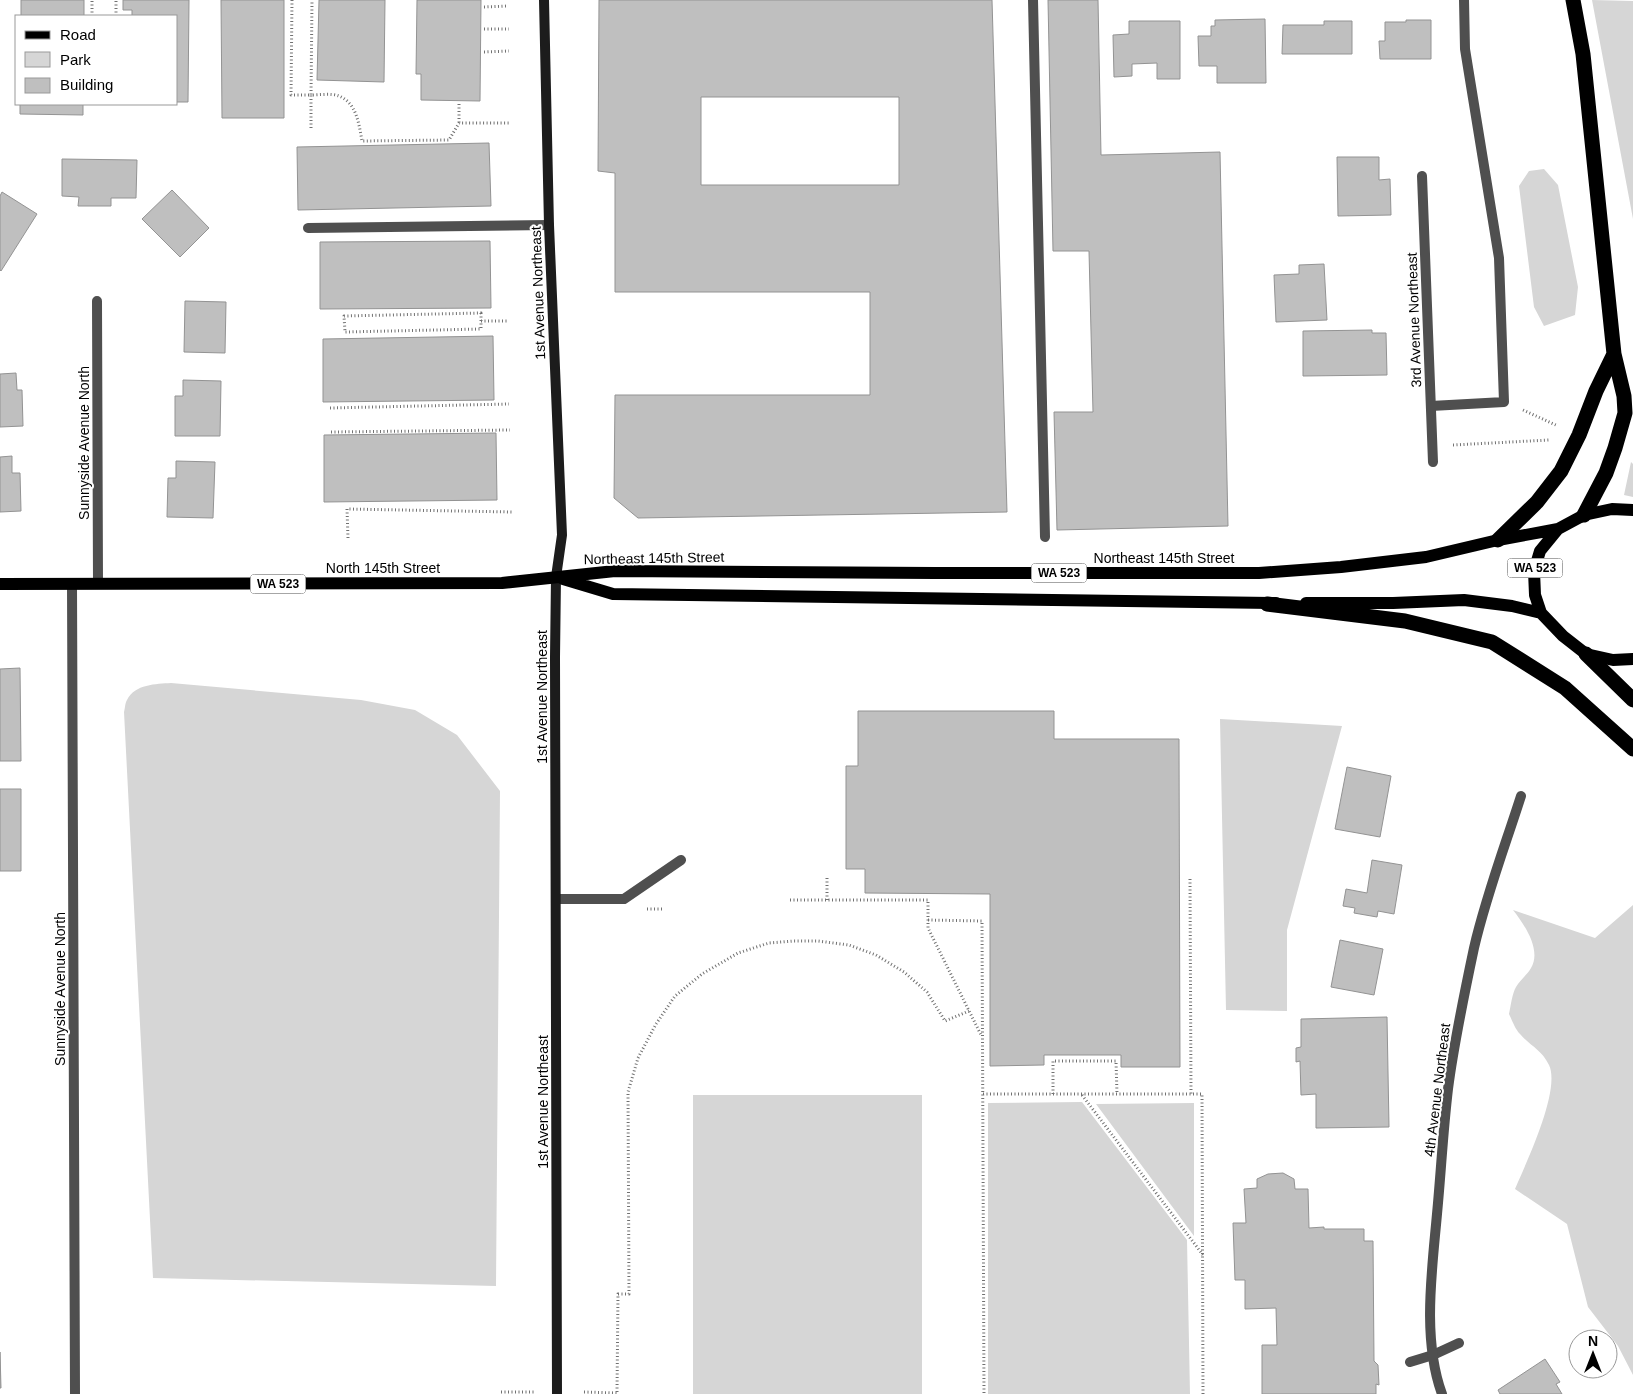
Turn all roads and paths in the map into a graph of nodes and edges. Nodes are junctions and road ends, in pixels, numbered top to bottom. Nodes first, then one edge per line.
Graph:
1 (92, 0) edge
2 (116, 0) edge
3 (292, 0) edge
4 (312, 0) edge
5 (544, 0) edge
6 (1033, 0) edge
7 (1464, 0) edge
8 (1573, 0) edge
9 (508, 6) dead end
10 (484, 7) dead end
11 (92, 15) edge
12 (116, 15) edge
13 (484, 29) dead end
14 (509, 29) dead end
15 (509, 51) dead end
16 (484, 52) dead end
17 (311, 95) junction
18 (459, 104) dead end
19 (459, 123) junction
20 (510, 123) dead end
21 (311, 128) dead end
22 (1422, 176) dead end
23 (549, 225) junction
24 (308, 228) dead end
25 (97, 301) dead end
26 (508, 321) dead end
27 (481, 322) junction
28 (1614, 354) junction
29 (1504, 402) junction
30 (509, 404) dead end
31 (1432, 406) junction
32 (330, 408) dead end
33 (1560, 427) dead end
34 (510, 430) dead end
35 (331, 432) dead end
36 (1555, 440) dead end
37 (1432, 446) junction
38 (1433, 462) dead end
39 (1633, 510) edge
40 (512, 512) dead end
41 (1584, 515) junction
42 (1558, 529) junction
43 (1045, 537) dead end
44 (348, 538) dead end
45 (1498, 540) junction
46 (556, 576) junction
47 (0, 584) edge
48 (72, 584) junction
49 (98, 584) junction
50 (1267, 604) junction
51 (1541, 613) junction
52 (1586, 654) junction
53 (1633, 659) edge
54 (1633, 700) edge
55 (1633, 749) edge
56 (1521, 796) dead end
57 (681, 860) dead end
58 (827, 878) dead end
59 (1190, 879) dead end
60 (556, 898) junction
61 (790, 900) dead end
62 (827, 900) junction
63 (928, 920) junction
64 (969, 1011) junction
65 (982, 1038) junction
66 (983, 1094) junction
67 (1053, 1094) junction
68 (1081, 1094) junction
69 (1117, 1094) junction
70 (1191, 1094) junction
71 (1203, 1256) junction
72 (1459, 1343) dead end
73 (1432, 1355) junction
74 (1410, 1362) dead end
75 (501, 1392) dead end
76 (541, 1392) dead end
77 (584, 1392) dead end
78 (617, 1393) edge
79 (75, 1394) edge
80 (557, 1394) edge
81 (984, 1394) edge
82 (1203, 1394) edge
83 (1442, 1394) edge

1 - 11 path
2 - 12 path
3 - 17 path
4 - 17 path
5 - 23 street, 1st Avenue Northeast
6 - 43 street
7 - 29 street
8 - 28 highway
9 - 10 path
13 - 14 path
15 - 16 path
17 - 19 path
17 - 21 path
18 - 19 path
19 - 20 path
22 - 31 street, 3rd Avenue Northeast
23 - 24 street
23 - 46 street, 1st Avenue Northeast
25 - 49 street, Sunnyside Avenue North
26 - 27 path
27 - 27 path
28 - 41 highway
28 - 45 highway
29 - 31 street
29 - 33 path
30 - 32 path
31 - 37 street, 3rd Avenue Northeast
34 - 35 path
36 - 37 path
37 - 38 street, 3rd Avenue Northeast
39 - 41 main road, WA 523
40 - 44 path
41 - 42 main road, WA 523
42 - 45 main road, Northeast 145th Street / WA 523
42 - 51 main road, WA 523
45 - 46 main road, Northeast 145th Street / WA 523
46 - 49 main road, North 145th Street / WA 523
46 - 50 main road, Northeast 145th Street / WA 523
46 - 60 street, 1st Avenue Northeast
47 - 48 main road, North 145th Street / WA 523
48 - 49 main road, North 145th Street / WA 523
48 - 79 street, Sunnyside Avenue North
50 - 51 main road, Northeast 145th Street / WA 523
50 - 55 highway
51 - 52 main road, WA 523
52 - 53 main road, WA 523
52 - 54 highway
56 - 73 street, 4th Avenue Northeast
57 - 60 street
58 - 62 path
59 - 70 path
60 - 80 street, 1st Avenue Northeast
61 - 62 path
62 - 63 path
63 - 64 path
63 - 65 path
64 - 65 path
64 - 78 path
65 - 66 path
66 - 67 path
66 - 81 path
67 - 68 path
67 - 69 path
68 - 69 path
68 - 71 path
69 - 70 path
70 - 71 path
71 - 82 path
72 - 73 street
73 - 74 street
73 - 83 street, 4th Avenue Northeast
75 - 76 path
77 - 78 path

